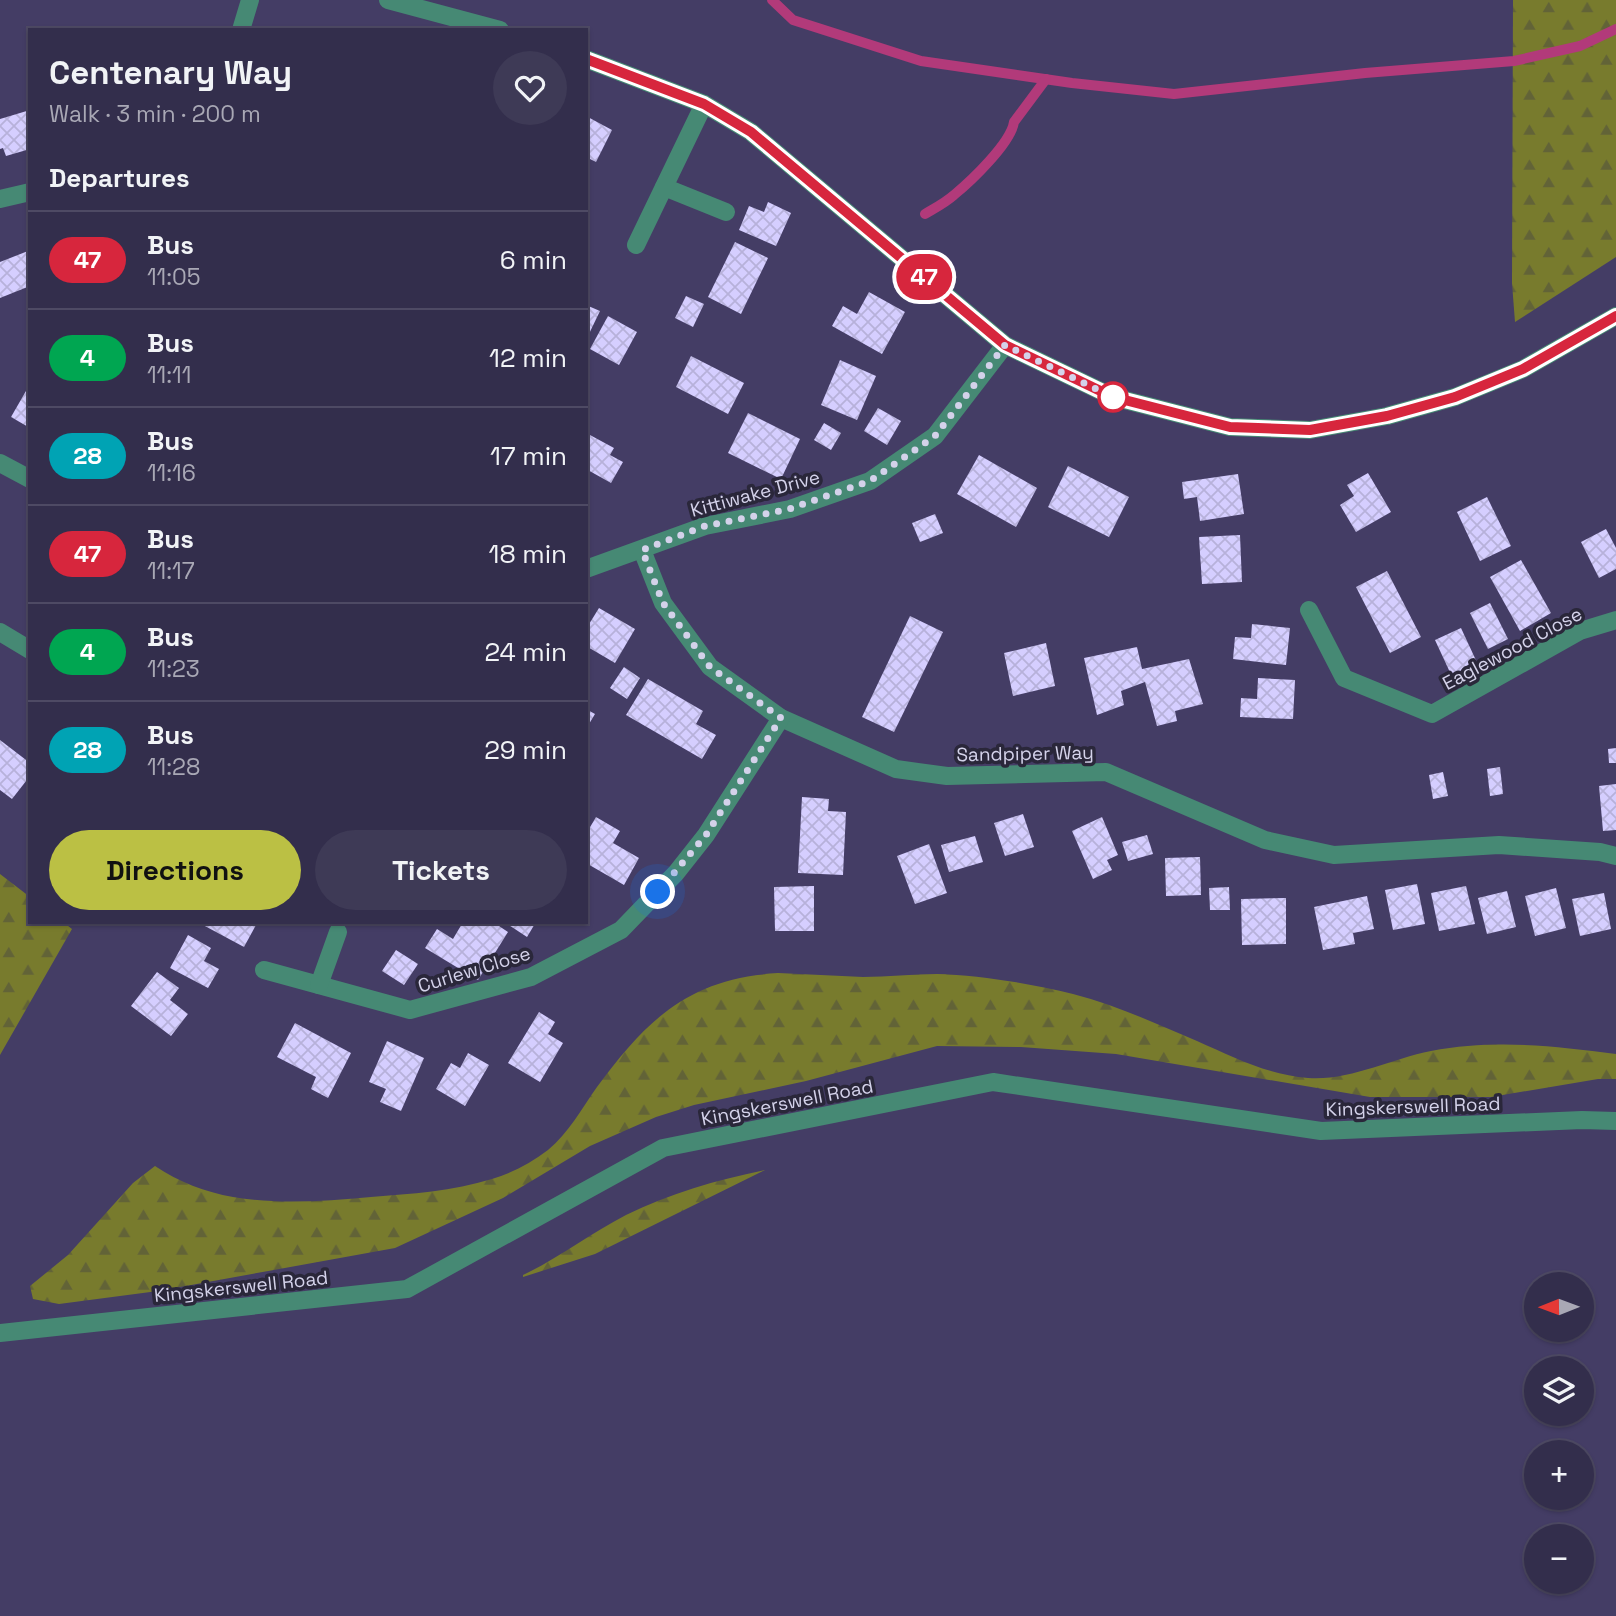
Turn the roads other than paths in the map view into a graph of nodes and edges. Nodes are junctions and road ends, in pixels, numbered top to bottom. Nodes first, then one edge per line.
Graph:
1 (250, 0) edge
2 (388, 0) edge
3 (242, 28) edge
4 (493, 28) edge
5 (588, 60) edge
6 (704, 104) junction
7 (664, 187) junction
8 (28, 192) edge
9 (0, 199) edge
10 (726, 212) dead end
11 (636, 245) dead end
12 (1616, 316) edge
13 (1005, 345) junction
14 (0, 463) edge
15 (28, 478) edge
16 (642, 550) junction
17 (588, 568) edge
18 (1309, 610) dead end
19 (1616, 620) edge
20 (0, 632) edge
21 (28, 649) edge
22 (781, 718) junction
23 (1616, 856) edge
24 (338, 932) dead end
25 (264, 970) dead end
26 (318, 985) junction
27 (1616, 1121) edge
28 (0, 1333) edge

1 - 3 street
2 - 4 street
5 - 6 street
6 - 7 street
6 - 13 street
7 - 10 street
7 - 11 street
8 - 9 street
12 - 13 street
13 - 16 street, Kittiwake Drive
14 - 15 street
16 - 17 street, Kittiwake Drive
16 - 22 street, Sandpiper Way
18 - 19 street, Eaglewood Close
20 - 21 street
22 - 23 street, Sandpiper Way
22 - 26 street, Curlew Close
24 - 26 street
25 - 26 street, Curlew Close
27 - 28 street, Kingskerswell Road

